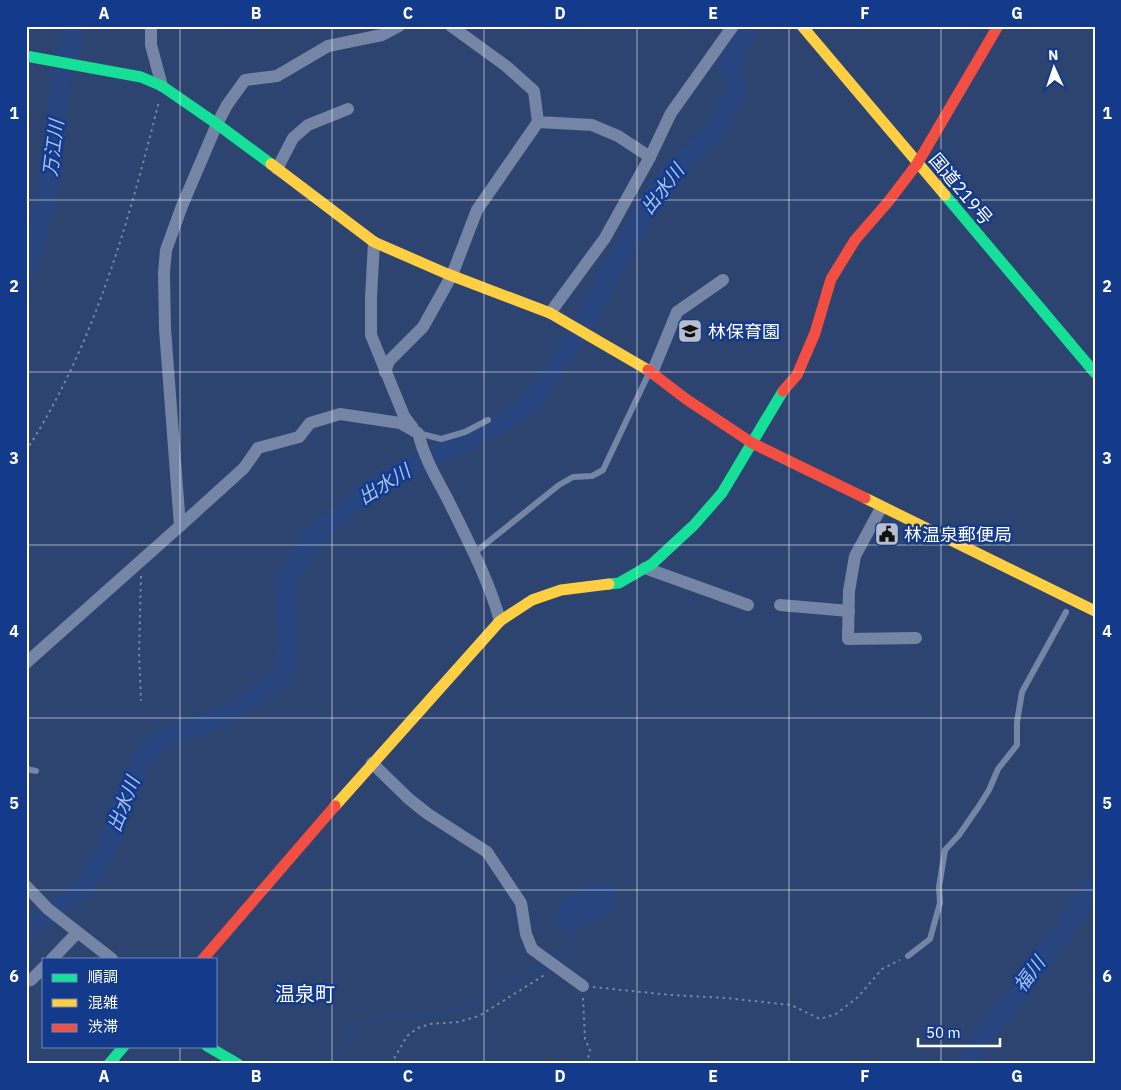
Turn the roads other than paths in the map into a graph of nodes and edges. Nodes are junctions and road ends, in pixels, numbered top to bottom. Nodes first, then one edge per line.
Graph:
1 (152, 26) edge
2 (399, 26) edge
3 (450, 26) edge
4 (734, 26) edge
5 (802, 26) edge
6 (998, 26) edge
7 (26, 56) edge
8 (162, 86) junction
9 (348, 109) dead end
10 (538, 122) junction
11 (217, 124) junction
12 (650, 158) junction
13 (917, 164) junction
14 (278, 169) junction
15 (374, 242) junction
16 (452, 276) junction
17 (722, 280) dead end
18 (550, 313) junction
19 (385, 372) junction
20 (651, 373) junction
21 (1095, 373) edge
22 (488, 420) dead end
23 (418, 433) junction
24 (752, 443) junction
25 (882, 508) junction
26 (180, 526) junction
27 (473, 554) junction
28 (645, 568) junction
29 (748, 605) dead end
30 (780, 605) dead end
31 (849, 611) junction
32 (1095, 611) edge
33 (1066, 612) dead end
34 (500, 621) junction
35 (916, 638) dead end
36 (26, 663) edge
37 (372, 763) junction
38 (26, 769) edge
39 (36, 771) dead end
40 (26, 886) edge
41 (77, 934) junction
42 (908, 956) road end
43 (53, 958) edge
44 (111, 958) edge
45 (204, 958) edge
46 (42, 969) edge
47 (26, 981) edge
48 (583, 986) road end
49 (122, 1048) edge
50 (211, 1048) edge
51 (237, 1063) edge
52 (110, 1064) edge

1 - 8 street
2 - 11 street
3 - 10 street
4 - 12 street
5 - 13 main road, 国道219号
6 - 13 main road
7 - 8 main road
8 - 11 main road
9 - 14 street
10 - 12 street
10 - 16 street
11 - 14 main road
11 - 26 street
12 - 18 street
13 - 21 main road, 国道219号
13 - 24 main road
14 - 15 main road
15 - 16 main road
15 - 19 street
16 - 18 main road
16 - 19 street
17 - 20 street
18 - 20 main road
19 - 23 street
20 - 24 main road
20 - 27 lane
22 - 23 lane
23 - 26 street
23 - 27 street
24 - 25 main road
24 - 28 main road
25 - 31 street
25 - 32 main road
26 - 36 street
27 - 34 street
28 - 29 street
28 - 34 main road
30 - 31 street
31 - 35 street
33 - 42 lane
34 - 37 main road
37 - 45 main road
37 - 48 street
38 - 39 lane
40 - 41 street
41 - 43 street
41 - 44 street
46 - 47 street
49 - 52 main road
50 - 51 main road

